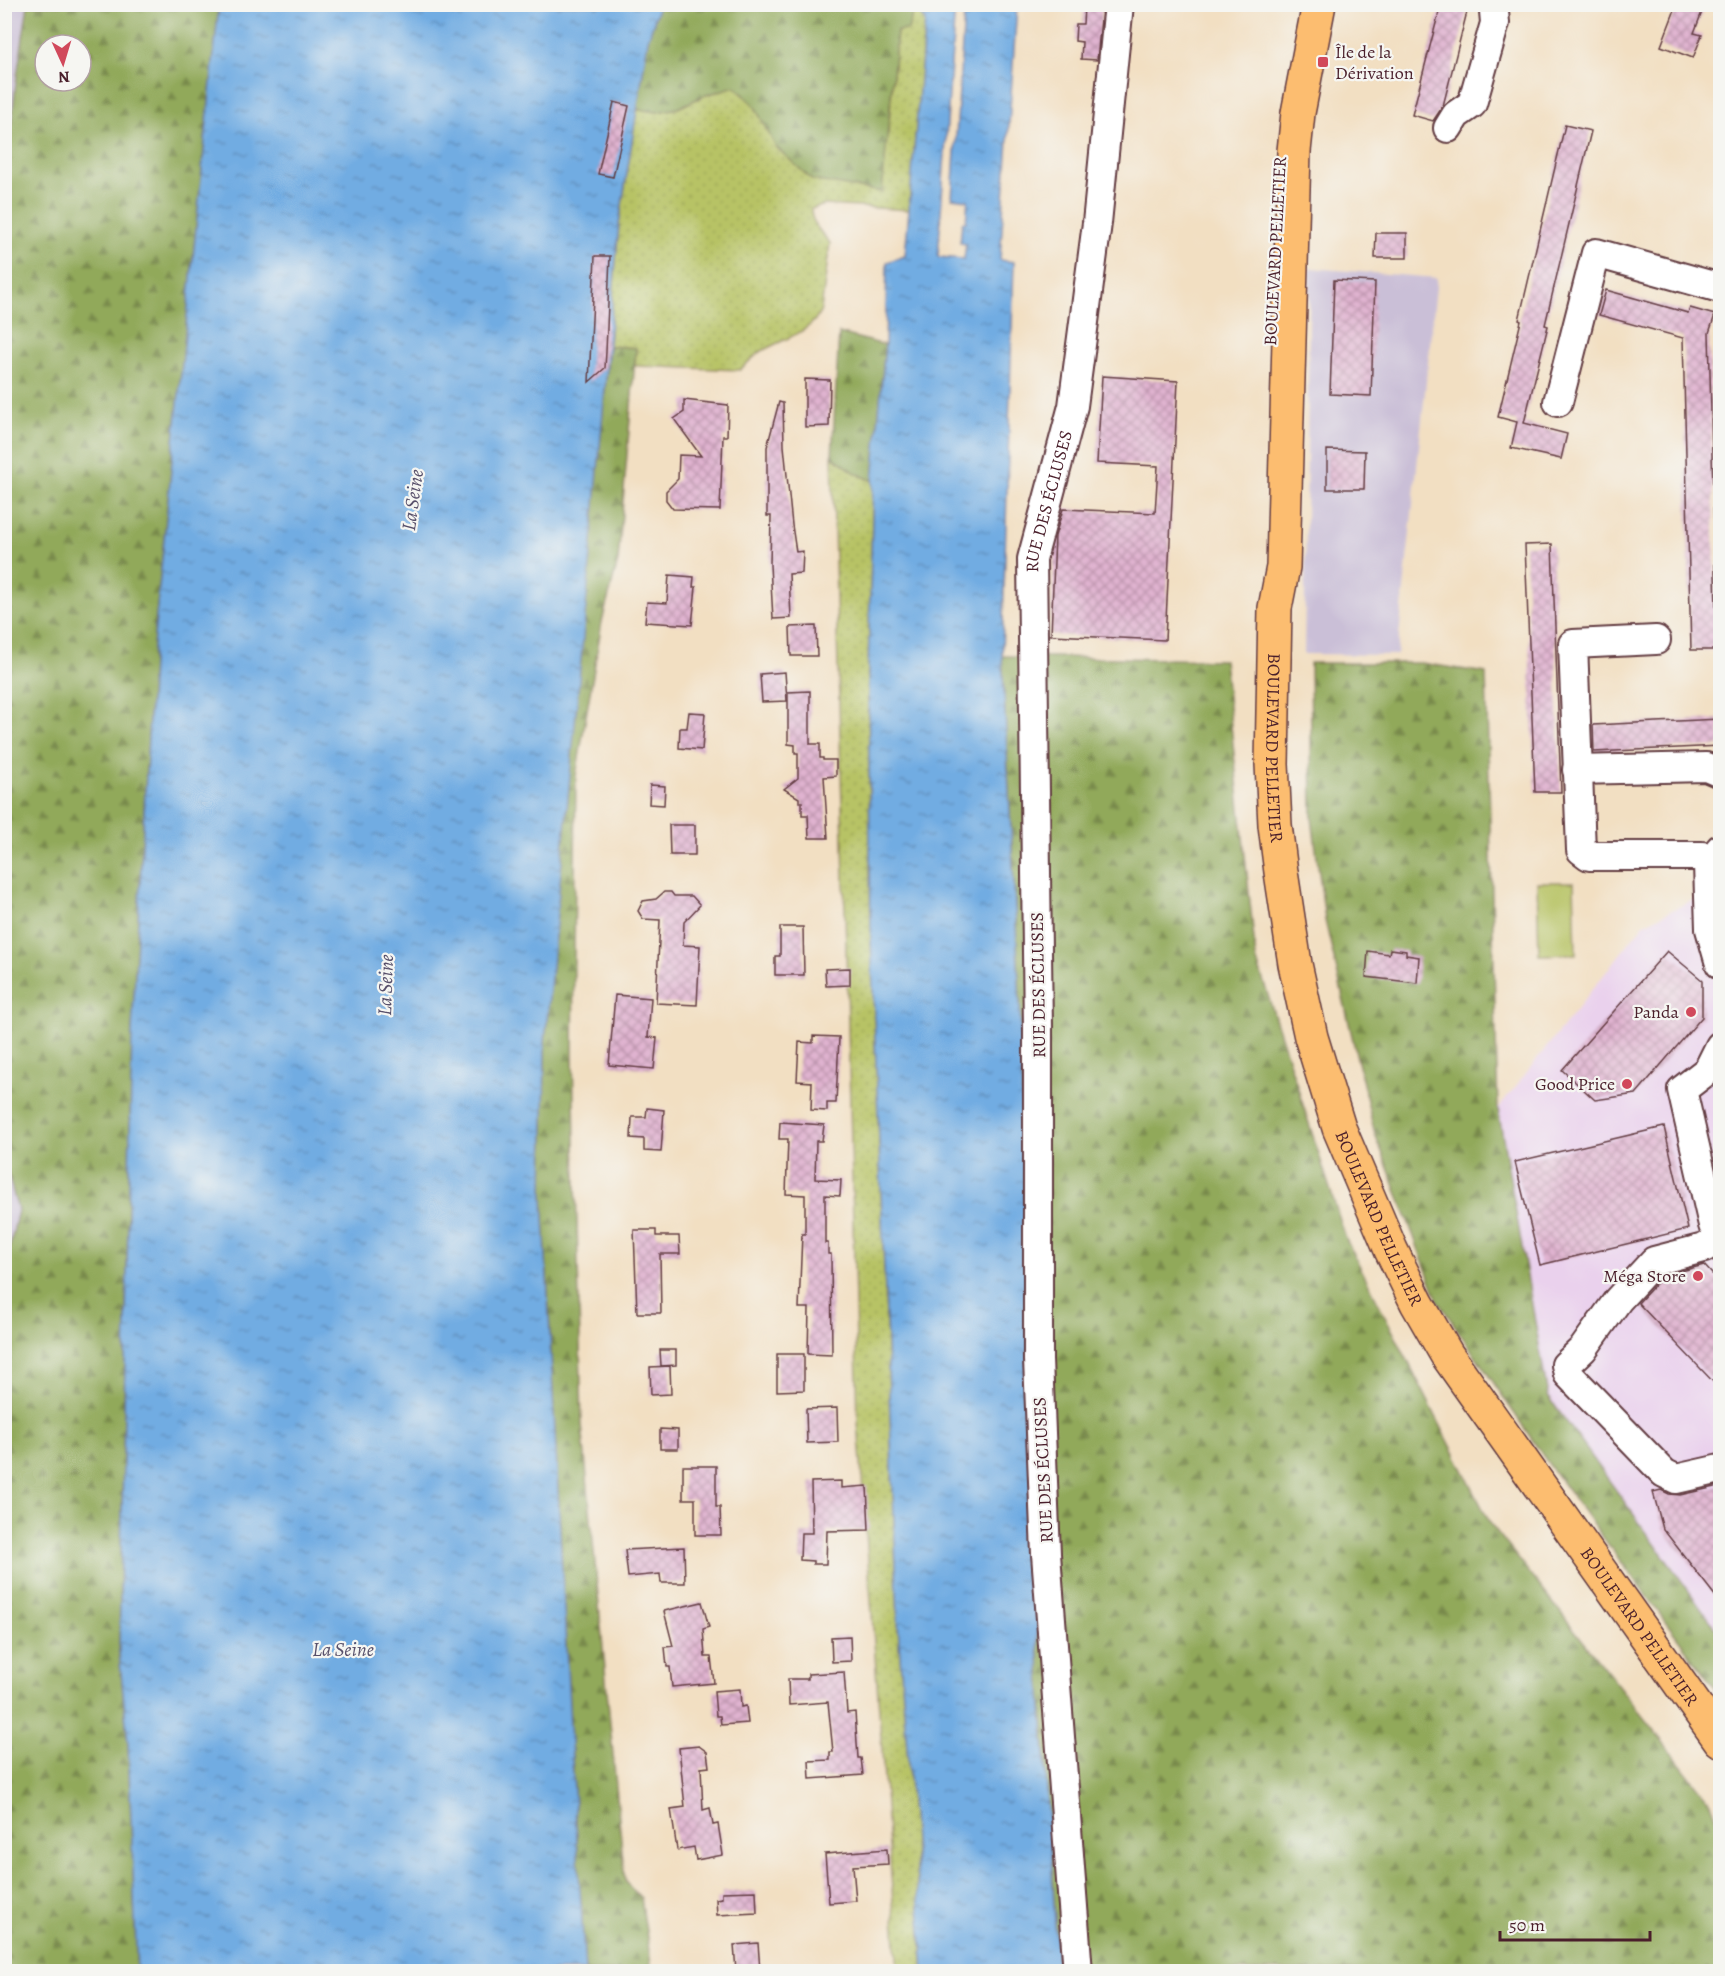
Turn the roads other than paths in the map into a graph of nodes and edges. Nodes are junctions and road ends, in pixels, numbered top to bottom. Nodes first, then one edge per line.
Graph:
1 (1119, 4) edge
2 (1308, 4) edge
3 (1319, 4) edge
4 (1496, 4) edge
5 (1448, 128) dead end
6 (1720, 288) edge
7 (1558, 402) dead end
8 (1275, 608) junction
9 (1656, 640) dead end
10 (1577, 770) junction
11 (1720, 773) edge
12 (1714, 856) edge
13 (1720, 964) edge
14 (1716, 1064) edge
15 (1720, 1229) edge
16 (1720, 1238) edge
17 (1720, 1469) edge
18 (1720, 1740) edge
19 (1078, 1971) edge

1 - 19 street, RUE DES ÉCLUSES
2 - 8 main road, BOULEVARD PELLETIER
3 - 8 main road, BOULEVARD PELLETIER
4 - 5 street
6 - 7 street
8 - 18 main road, BOULEVARD PELLETIER
9 - 10 street
10 - 11 street
10 - 12 street
12 - 13 street
14 - 15 street
16 - 17 street

